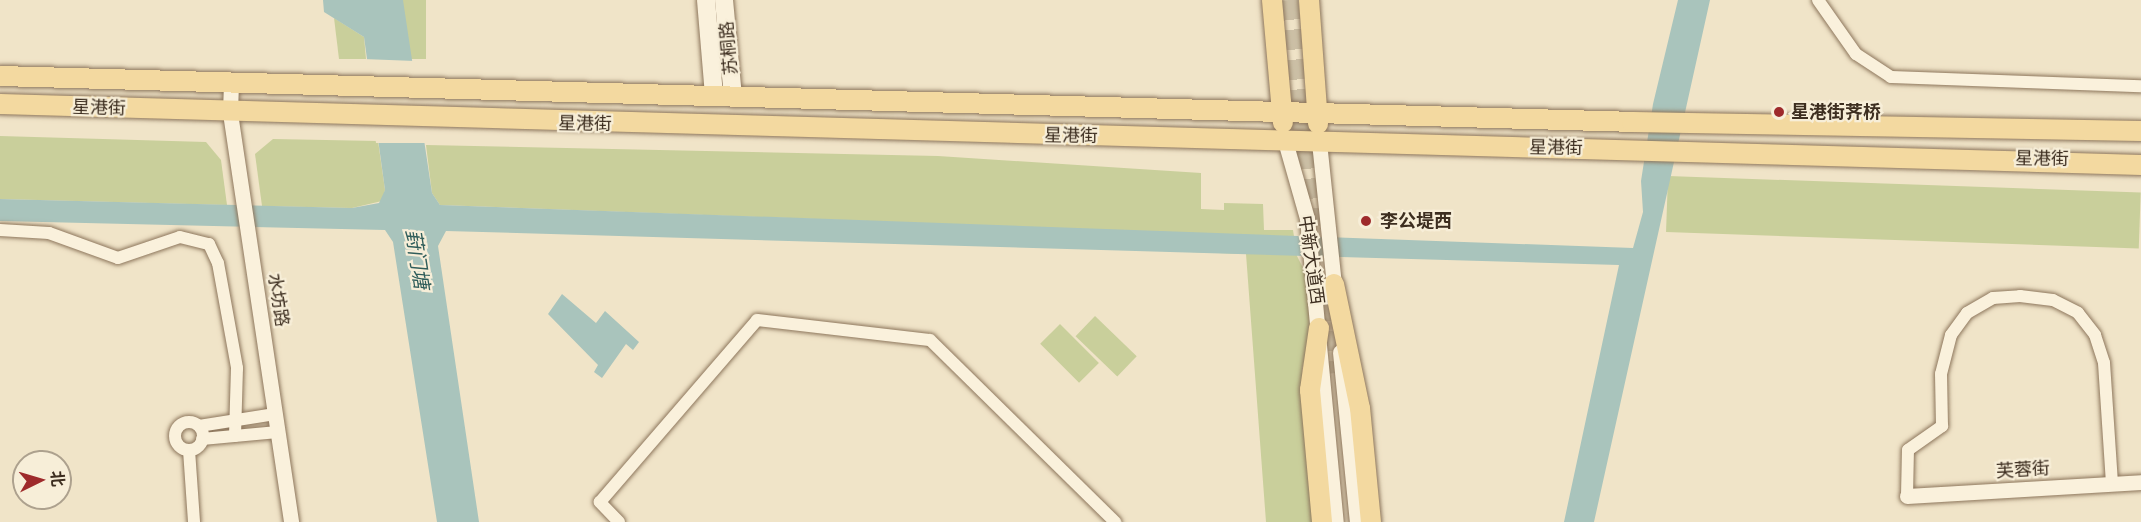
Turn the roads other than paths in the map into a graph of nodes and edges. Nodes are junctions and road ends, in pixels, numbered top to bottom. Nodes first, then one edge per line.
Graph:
1 (706, 0) edge
2 (724, 0) edge
3 (1272, 0) edge
4 (1309, 0) edge
5 (1818, 0) edge
6 (730, 65) junction
7 (712, 67) junction
8 (0, 76) edge
9 (231, 83) junction
10 (2141, 86) edge
11 (724, 97) junction
12 (0, 104) edge
13 (1282, 112) junction
14 (230, 113) junction
15 (1317, 113) junction
16 (2135, 134) edge
17 (1285, 141) junction
18 (1319, 142) junction
19 (2135, 162) edge
20 (0, 230) edge
21 (1334, 284) junction
22 (1319, 328) junction
23 (275, 414) junction
24 (234, 422) junction
25 (201, 432) junction
26 (278, 432) junction
27 (235, 436) junction
28 (189, 450) junction
29 (2141, 482) edge
30 (2112, 484) junction
31 (1907, 496) joint
32 (194, 522) edge
33 (291, 522) edge
34 (620, 522) edge
35 (1115, 522) edge
36 (1322, 522) edge
37 (1336, 522) edge
38 (1357, 522) edge
39 (1371, 522) edge

1 - 7 main road, 苏桐路
2 - 6 main road, 苏桐路
3 - 13 main road, 中新大道西
4 - 15 main road, 中新大道西
5 - 10 street
6 - 7 main road
6 - 11 main road, 苏桐路
7 - 11 main road, 苏桐路
8 - 9 main road, 星港街
9 - 11 main road, 星港街
9 - 14 street, 水坊路
11 - 13 main road, 星港街
12 - 14 main road, 星港街
13 - 15 main road, 星港街
13 - 17 main road, 中新大道西
14 - 17 main road, 星港街
14 - 23 street, 水坊路
15 - 16 main road, 星港街
15 - 18 main road, 中新大道西
17 - 18 main road, 星港街
17 - 22 street, 中新大道西
18 - 19 main road, 星港街
18 - 21 street, 中新大道西
20 - 24 street
21 - 38 street, 中新大道西
21 - 39 main road
22 - 36 main road
22 - 37 street, 中新大道西
23 - 24 street
23 - 26 street, 水坊路
24 - 25 street
24 - 27 street
25 - 27 street
25 - 28 street
25 - 28 street
26 - 27 street
26 - 33 street, 水坊路
28 - 32 street
29 - 30 street, 芙蓉街
30 - 31 street, 芙蓉街
30 - 31 street
34 - 35 street

